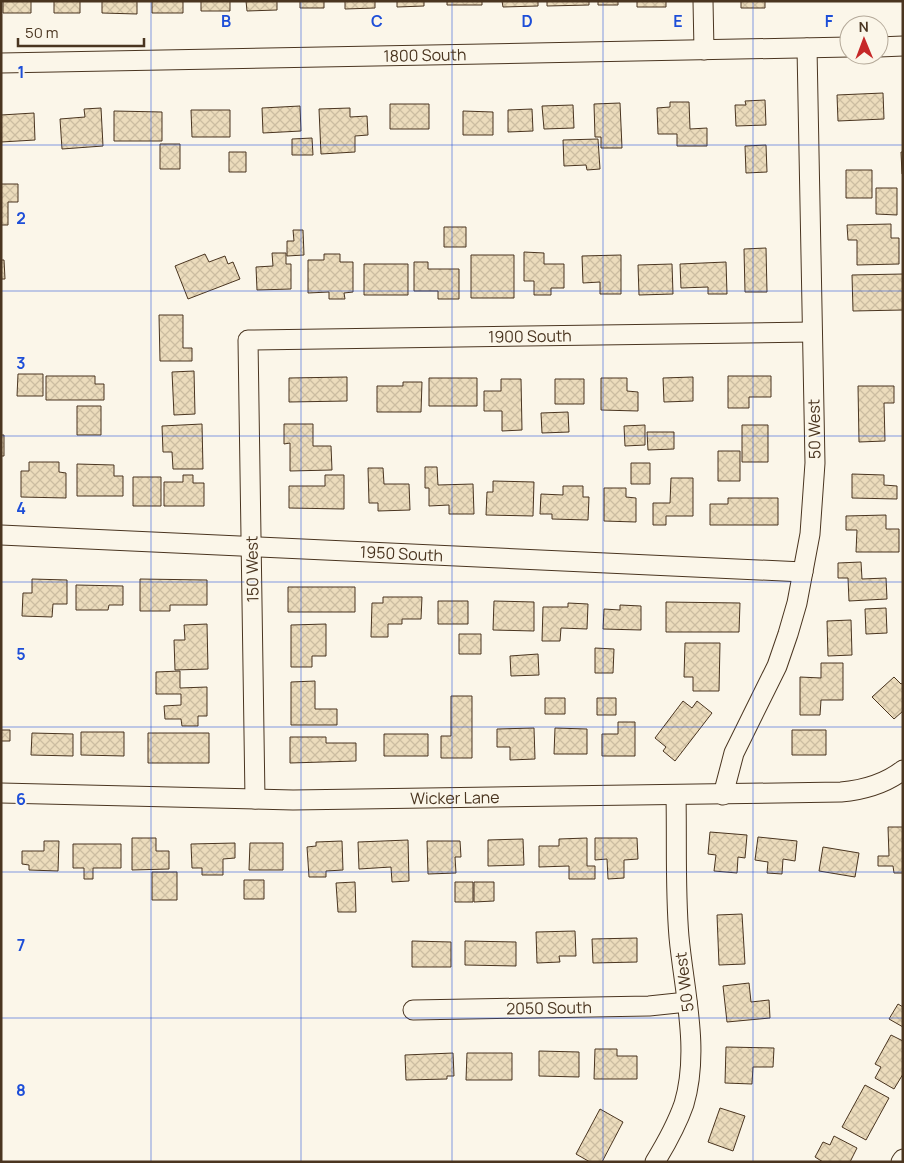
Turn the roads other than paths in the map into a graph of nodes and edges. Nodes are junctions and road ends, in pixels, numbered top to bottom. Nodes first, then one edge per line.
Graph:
1 (703, 1) edge
2 (903, 46) edge
3 (839, 47) edge
4 (889, 47) edge
5 (806, 48) junction
6 (704, 50) junction
7 (1, 63) edge
8 (812, 332) junction
9 (248, 340) joint
10 (1, 535) edge
11 (252, 547) junction
12 (803, 572) junction
13 (903, 770) edge
14 (1, 793) edge
15 (676, 795) junction
16 (723, 795) junction
17 (255, 799) junction
18 (687, 1002) junction
19 (413, 1010) dead end
20 (655, 1162) edge

1 - 6 street
2 - 4 street
3 - 5 street, 1800 South
5 - 6 street, 1800 South
5 - 8 street, 50 West
6 - 7 street, 1800 South
8 - 9 street, 1900 South
8 - 12 street, 50 West
9 - 11 street, 150 West
10 - 11 street, 1950 South
11 - 12 street, 1950 South
11 - 17 street, 150 West
12 - 16 street, 50 West
13 - 16 street, Wicker Lane
14 - 17 street, Wicker Lane
15 - 16 street, Wicker Lane
15 - 17 street, Wicker Lane
15 - 18 street, 50 West
18 - 19 street, 2050 South
18 - 20 street, 50 West

